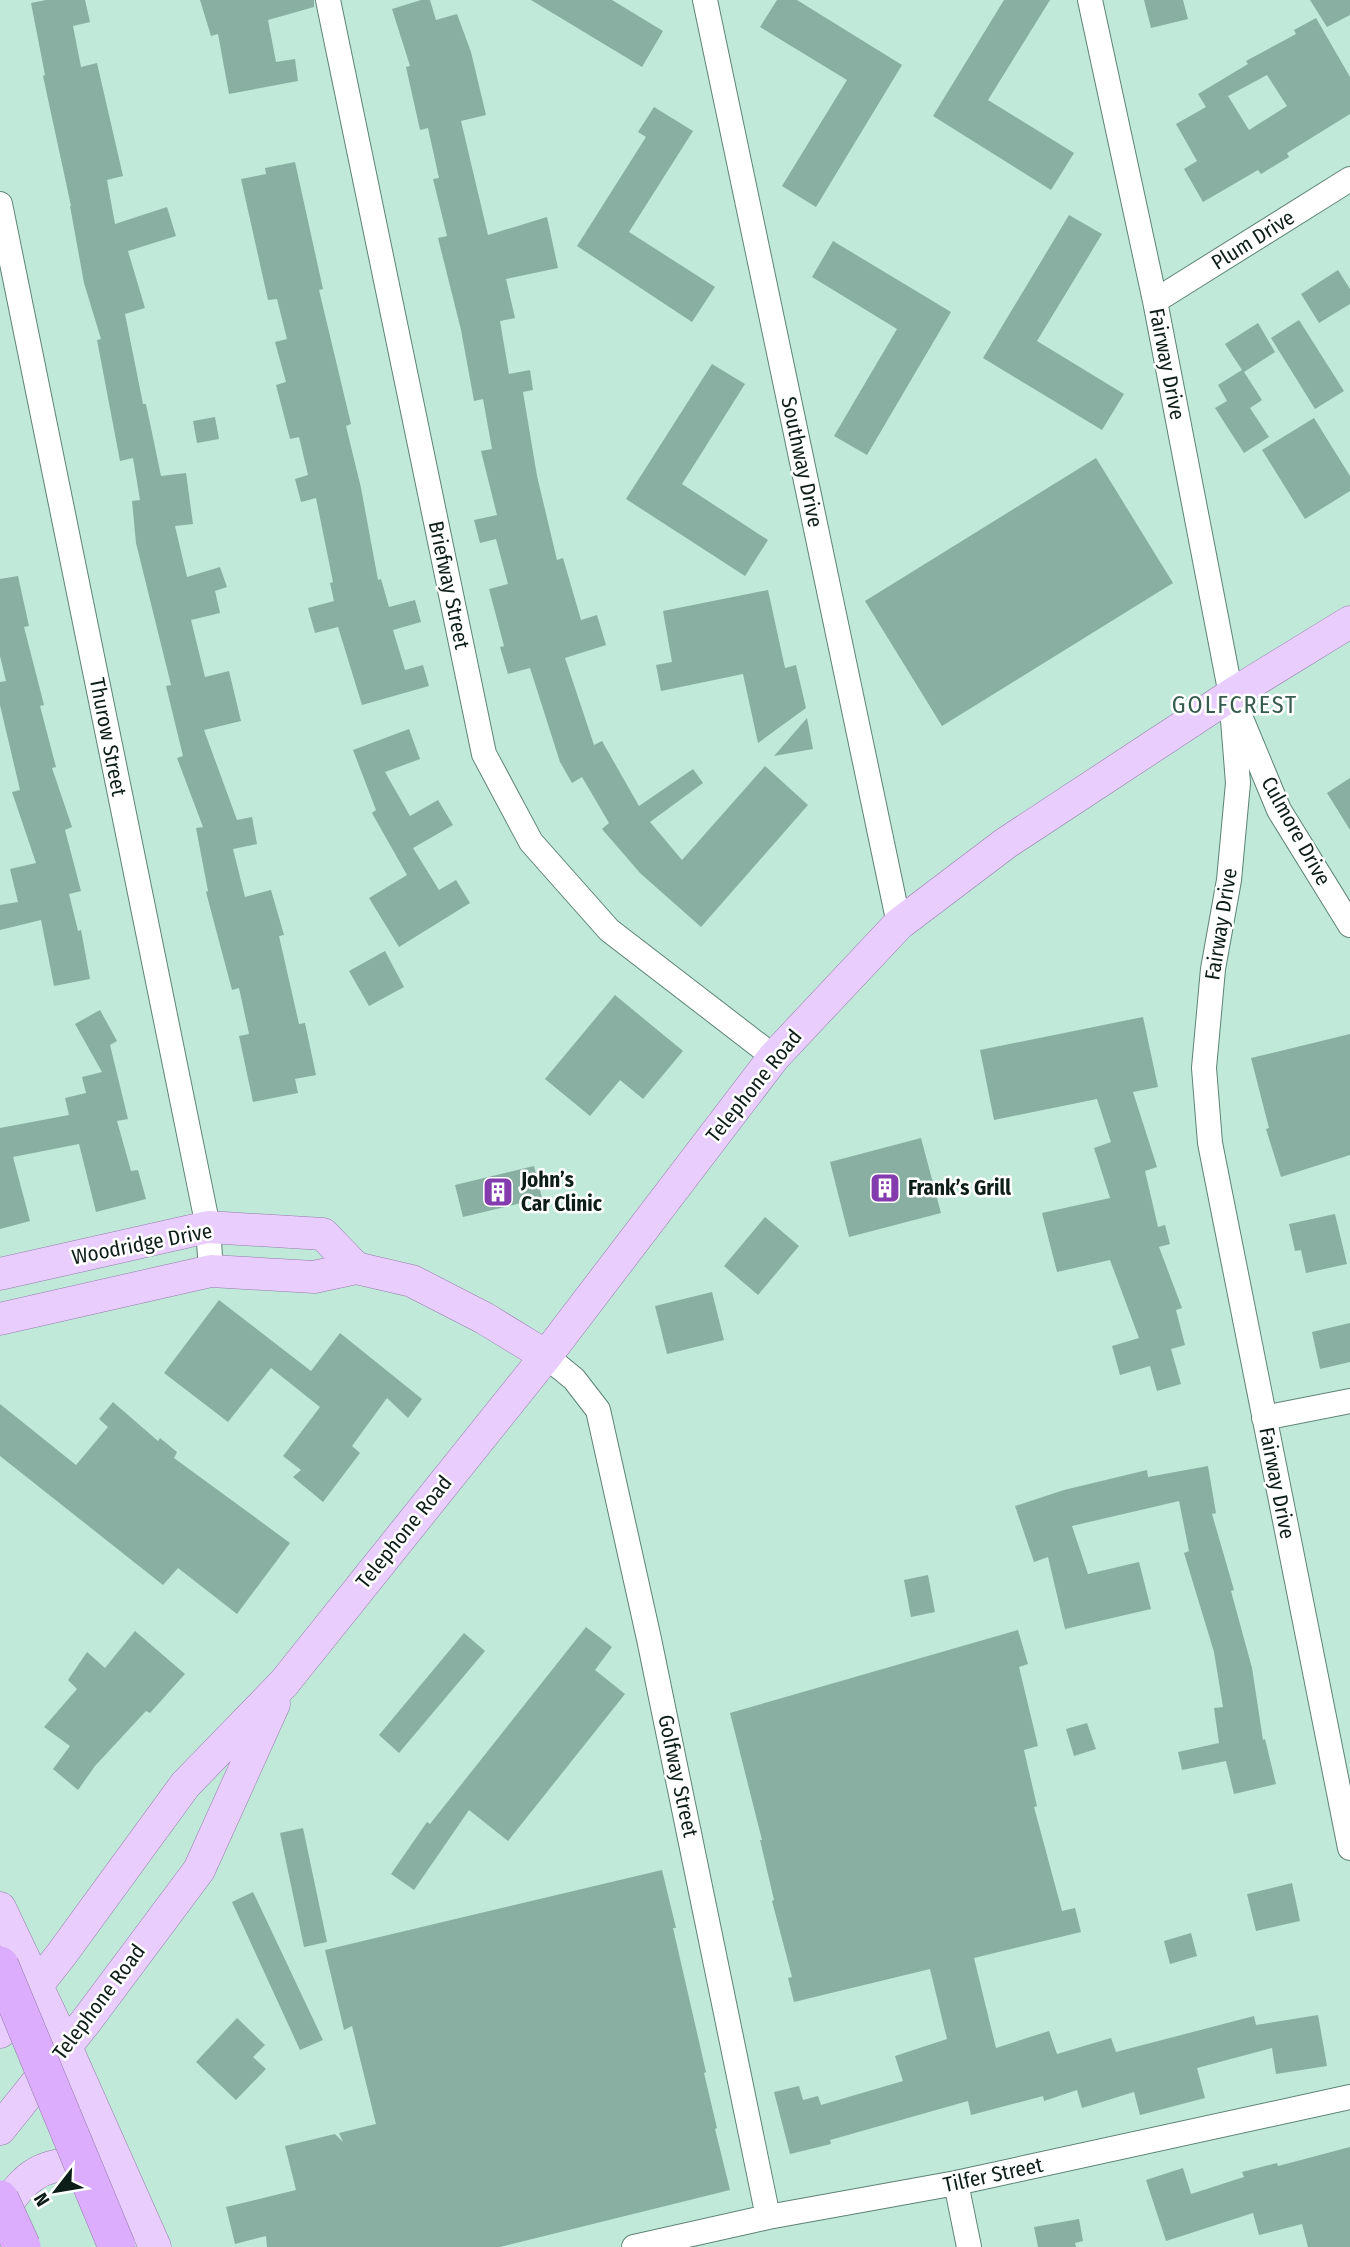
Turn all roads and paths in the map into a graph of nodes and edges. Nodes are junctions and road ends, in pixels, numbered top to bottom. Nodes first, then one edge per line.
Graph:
1 (328, 0) edge
2 (705, 0) edge
3 (1090, 0) edge
4 (1350, 179) edge
5 (0, 204) edge
6 (1155, 301) junction
7 (1350, 622) edge
8 (1231, 695) junction
9 (900, 924) junction
10 (1350, 925) edge
11 (774, 1057) junction
12 (208, 1227) junction
13 (356, 1268) junction
14 (211, 1271) junction
15 (0, 1274) edge
16 (0, 1319) edge
17 (547, 1356) junction
18 (1350, 1401) edge
19 (1265, 1418) junction
20 (284, 1683) junction
21 (1350, 1848) edge
22 (0, 1908) edge
23 (0, 1965) edge
24 (37, 1986) junction
25 (0, 2032) edge
26 (66, 2047) junction
27 (1350, 2097) edge
28 (0, 2129) edge
29 (956, 2183) junction
30 (125, 2185) junction
31 (0, 2199) edge
32 (0, 2213) edge
33 (768, 2217) junction
34 (22, 2247) edge
35 (117, 2247) edge
36 (155, 2247) edge
37 (634, 2247) edge
38 (969, 2247) edge

1 - 11 street, Briefway Street
2 - 9 street, Southway Drive
3 - 6 street, Fairway Drive
4 - 6 street, Plum Drive
5 - 12 street, Thurow Street
6 - 8 street, Fairway Drive
7 - 8 main road, Telephone Road
8 - 9 main road, Telephone Road
8 - 10 street, Culmore Drive
8 - 19 street, Fairway Drive
9 - 11 main road, Telephone Road
11 - 17 main road, Telephone Road
12 - 13 main road, Woodridge Drive
12 - 14 street, Thurow Street
12 - 15 main road, Woodridge Drive
13 - 14 main road, Woodridge Drive
13 - 17 main road, Woodridge Drive
14 - 16 main road, Woodridge Drive
17 - 20 main road, Telephone Road
17 - 33 street, Golfway Street
18 - 19 street
19 - 21 street, Fairway Drive
20 - 24 main road, Telephone Road
20 - 26 main road, Telephone Road
22 - 24 main road
23 - 35 highway, bridge
24 - 25 main road, Telephone Road
24 - 26 main road
26 - 28 main road, Telephone Road
26 - 30 main road
27 - 29 street, Tilfer Street
29 - 33 street, Tilfer Street
29 - 38 street
30 - 32 main road
30 - 36 main road
31 - 34 highway, bridge
33 - 37 street, Tilfer Street

